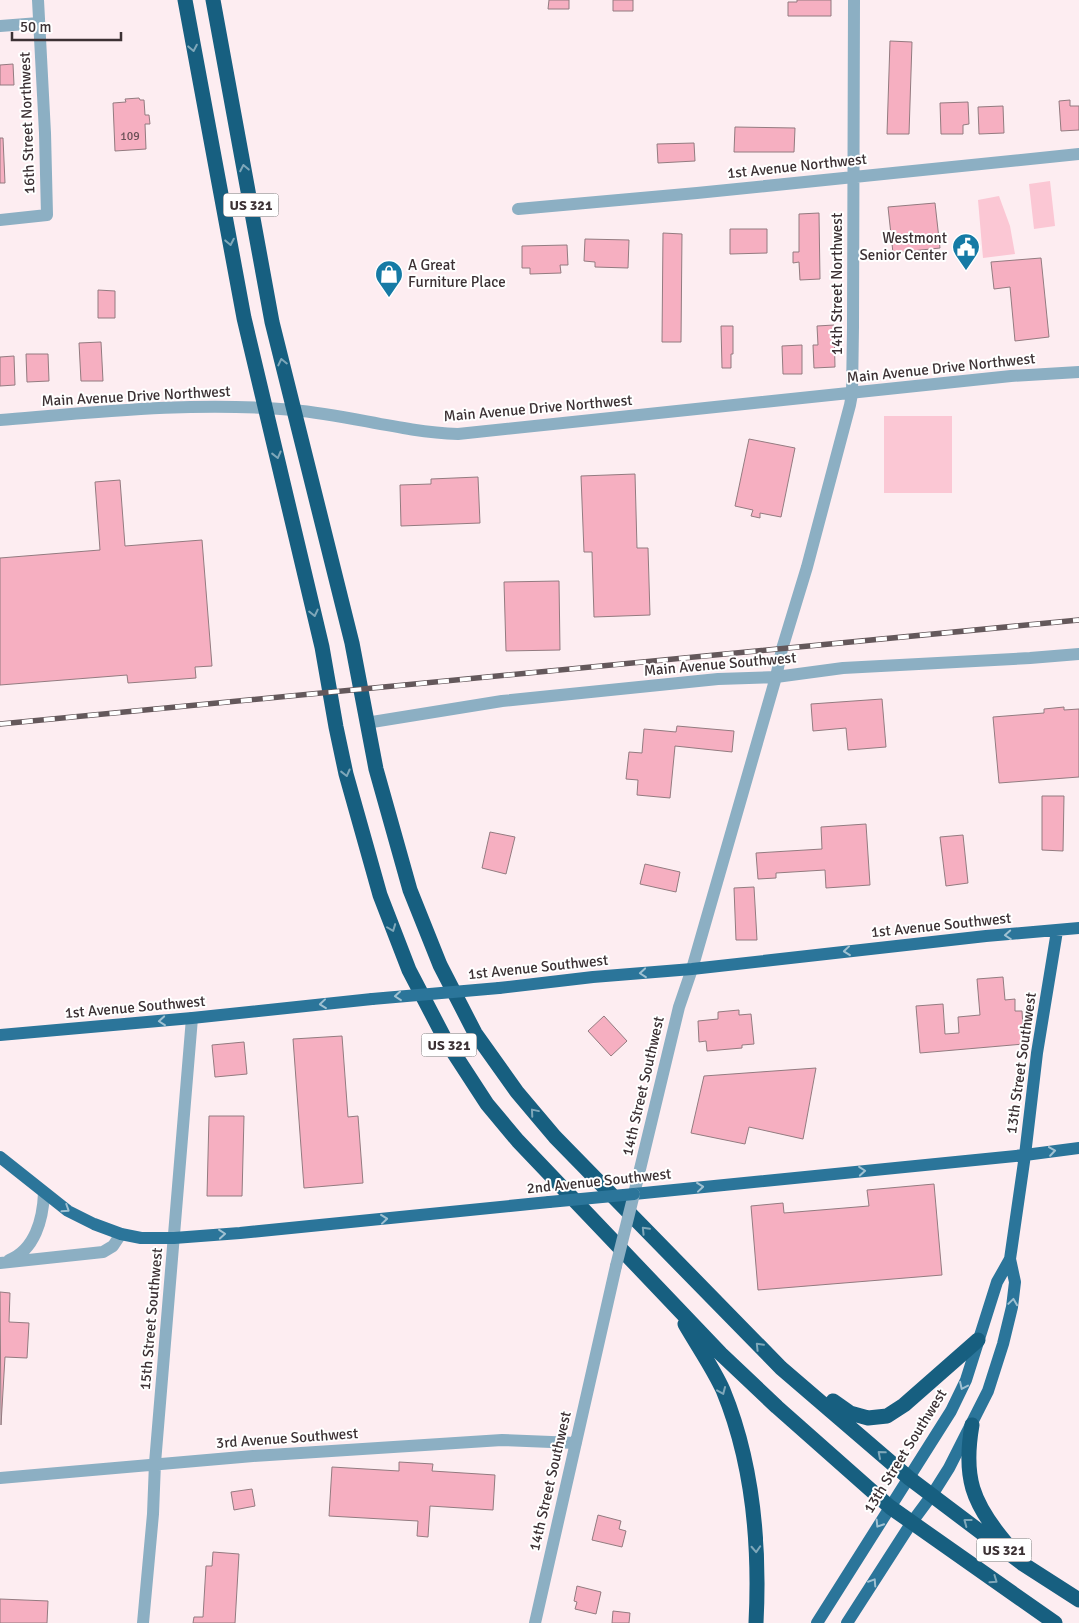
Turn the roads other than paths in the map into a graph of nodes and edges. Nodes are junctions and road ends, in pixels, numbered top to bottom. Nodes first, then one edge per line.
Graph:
1 (38, 0) edge
2 (185, 0) edge
3 (213, 0) edge
4 (854, 0) edge
5 (39, 23) junction
6 (0, 26) edge
7 (1079, 154) edge
8 (853, 177) junction
9 (518, 209) dead end
10 (0, 220) edge
11 (1079, 372) edge
12 (852, 394) junction
13 (265, 408) junction
14 (293, 410) junction
15 (0, 420) edge
16 (782, 650) joint
17 (1079, 654) edge
18 (776, 677) junction
19 (366, 723) junction
20 (1079, 928) edge
21 (1057, 931) junction
22 (692, 969) junction
23 (192, 1018) junction
24 (0, 1035) edge
25 (1079, 1148) edge
26 (1025, 1155) junction
27 (0, 1157) edge
28 (44, 1194) junction
29 (634, 1194) junction
30 (122, 1234) junction
31 (174, 1238) junction
32 (1010, 1259) junction
33 (0, 1263) edge
34 (672, 1303) junction
35 (978, 1340) junction
36 (781, 1368) junction
37 (972, 1425) junction
38 (576, 1443) junction
39 (155, 1463) junction
40 (0, 1478) edge
41 (909, 1478) junction
42 (932, 1495) junction
43 (890, 1507) junction
44 (912, 1522) junction
45 (1023, 1564) junction
46 (1079, 1600) edge
47 (143, 1623) edge
48 (535, 1623) edge
49 (756, 1623) edge
50 (817, 1623) edge
51 (847, 1623) edge
52 (1055, 1623) edge

1 - 5 street, 16th Street Northwest
2 -> 13 highway, US 321
14 -> 3 highway, US 321
4 - 8 street, 14th Street Northwest
5 - 6 street
5 - 10 street, 16th Street Northwest
7 - 8 street, 1st Avenue Northwest
8 - 9 street, 1st Avenue Northwest
8 - 12 street, 14th Street Northwest
11 - 12 street, Main Avenue Drive Northwest
12 - 14 street, Main Avenue Drive Northwest
12 - 16 street, 14th Street Northwest
13 - 14 street, Main Avenue Drive Northwest
13 - 15 street, Main Avenue Drive Northwest
13 -> 34 highway, US 321
14 - 19 highway, US 321
16 - 18 street, 14th Street Southwest
17 - 18 street, Main Avenue Southwest
18 - 19 street, Main Avenue Southwest
18 - 22 street, 14th Street Southwest
36 -> 19 highway, US 321
20 - 21 main road, 1st Avenue Southwest
21 -> 22 main road, 1st Avenue Southwest
21 - 26 main road, 13th Street Southwest
22 -> 23 main road, 1st Avenue Southwest, bridge
22 - 29 street, 14th Street Southwest
23 -> 24 main road, 1st Avenue Southwest
23 - 31 street, 15th Street Southwest
26 -> 25 main road, 2nd Avenue Southwest
29 -> 26 main road, 2nd Avenue Southwest
26 - 32 main road, 13th Street Southwest
27 - 28 main road, 2nd Avenue Southwest
28 -> 30 main road, 2nd Avenue Southwest
28 - 33 street
31 -> 29 main road, 2nd Avenue Southwest, bridge
29 - 38 street, 14th Street Southwest, bridge
30 - 31 main road, 2nd Avenue Southwest
30 - 33 street
31 - 39 street, 15th Street Southwest
32 - 35 main road, 13th Street Southwest
37 -> 32 main road, 13th Street Southwest
34 - 43 highway, US 321
34 -> 49 highway
35 - 36 highway
35 -> 41 main road, 13th Street Southwest
41 -> 36 highway, US 321
37 - 42 main road, 13th Street Southwest
37 - 45 highway
38 - 39 street, 3rd Avenue Southwest
38 - 48 street, 14th Street Southwest
39 - 40 street, 3rd Avenue Southwest
39 - 47 street, 15th Street Southwest
41 - 42 highway, US 321
41 - 43 main road, 13th Street Southwest
42 - 44 main road, 13th Street Southwest
45 -> 42 highway, US 321
43 - 44 highway, US 321
43 -> 50 main road, 13th Street Southwest
51 -> 44 main road, 13th Street Southwest
44 -> 52 highway, US 321
45 - 46 highway, US 321

